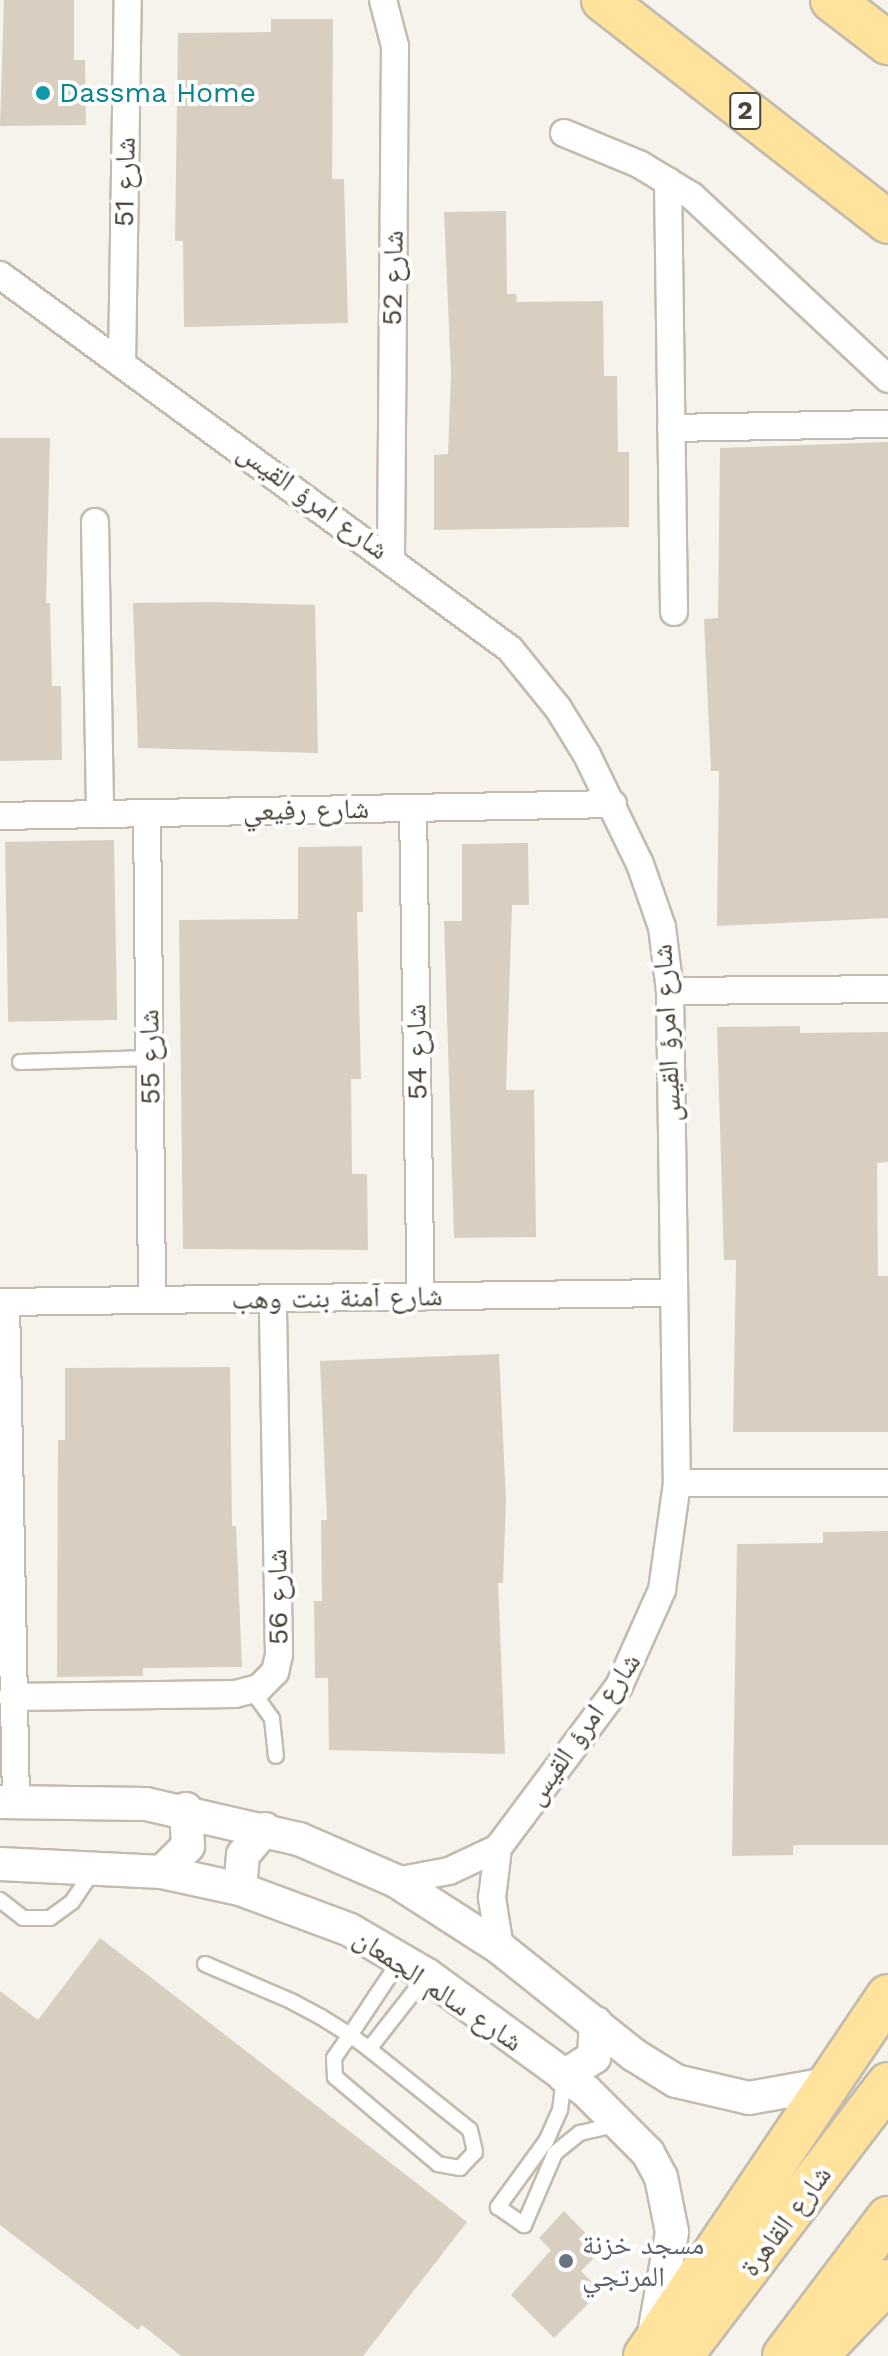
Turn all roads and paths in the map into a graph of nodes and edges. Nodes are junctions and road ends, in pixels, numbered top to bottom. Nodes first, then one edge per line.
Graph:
1 (128, 0) edge
2 (383, 0) edge
3 (603, 0) edge
4 (832, 0) edge
5 (888, 43) edge
6 (564, 133) dead end
7 (668, 181) junction
8 (888, 222) edge
9 (0, 275) edge
10 (122, 364) junction
11 (888, 379) edge
12 (888, 424) edge
13 (671, 428) junction
14 (95, 522) dead end
15 (391, 558) junction
16 (674, 612) dead end
17 (613, 804) junction
18 (413, 808) junction
19 (147, 813) junction
20 (100, 814) junction
21 (0, 816) edge
22 (888, 989) edge
23 (670, 991) junction
24 (150, 1058) junction
25 (20, 1062) dead end
26 (674, 1293) junction
27 (421, 1297) junction
28 (273, 1299) junction
29 (152, 1300) junction
30 (3, 1302) edge
31 (677, 1483) junction
32 (888, 1483) edge
33 (252, 1691) junction
34 (12, 1697) junction
35 (276, 1756) dead end
36 (8, 1802) edge
37 (186, 1809) junction
38 (265, 1829) junction
39 (498, 1848) junction
40 (0, 1864) edge
41 (96, 1865) junction
42 (162, 1872) junction
43 (396, 1881) junction
44 (240, 1889) junction
45 (0, 1900) edge
46 (500, 1948) junction
47 (205, 1964) dead end
48 (414, 1967) junction
49 (888, 1996) edge
50 (596, 2023) junction
51 (350, 2035) junction
52 (369, 2049) junction
53 (564, 2076) junction
54 (827, 2084) junction
55 (888, 2084) edge
56 (625, 2126) junction
57 (888, 2218) edge
58 (888, 2281) edge
59 (659, 2352) edge
60 (784, 2356) edge
61 (816, 2356) edge

1 - 10 street, شارع 51
2 - 15 street, شارع 52
3 - 8 main road, 2
4 - 5 main road
6 - 7 street
7 - 11 street
7 - 13 street
9 - 10 street, شارع امرؤ القيس
10 - 15 street, شارع امرؤ القيس
12 - 13 street
13 - 16 street
14 - 20 street
15 - 17 street, شارع امرؤ القيس
17 - 18 street, شارع رفيعي
17 - 23 street, شارع امرؤ القيس
18 - 19 street, شارع رفيعي
18 - 27 street, شارع 54
19 - 20 street, شارع رفيعي
19 - 24 street, شارع 55
20 - 21 street, شارع رفيعي
22 - 23 street
23 - 26 street, شارع امرؤ القيس
24 - 25 lane
24 - 29 street, شارع 55
26 - 27 street, شارع آمنة بنت وهب
26 - 31 street, شارع امرؤ القيس
27 - 28 street, شارع آمنة بنت وهب
28 - 29 street, شارع آمنة بنت وهب
28 - 33 street, شارع 56
29 - 30 street, شارع آمنة بنت وهب
30 - 34 street
31 - 32 street
31 - 39 street, شارع امرؤ القيس
33 - 34 street
33 - 35 lane
34 - 36 street
36 - 37 street
37 - 38 street
37 - 42 street
38 - 43 street
38 - 44 street
39 - 43 street, شارع امرؤ القيس
39 - 46 street, شارع امرؤ القيس
40 - 41 street, شارع سالم الجمعان
41 - 42 street, شارع سالم الجمعان
41 - 45 lane
42 - 44 street, شارع سالم الجمعان
43 - 46 street
44 - 48 street, شارع سالم الجمعان
46 - 50 street
47 - 51 lane
48 - 51 lane
48 - 52 lane
48 - 53 street, شارع سالم الجمعان
49 - 54 main road
50 - 53 street
50 - 54 street
51 - 52 lane
51 - 52 lane
53 - 56 street, شارع سالم الجمعان
53 - 56 lane
54 - 59 main road
55 - 59 main road, شارع القاهرة
56 - 59 street, شارع سالم الجمعان
57 - 60 main road
58 - 61 main road

